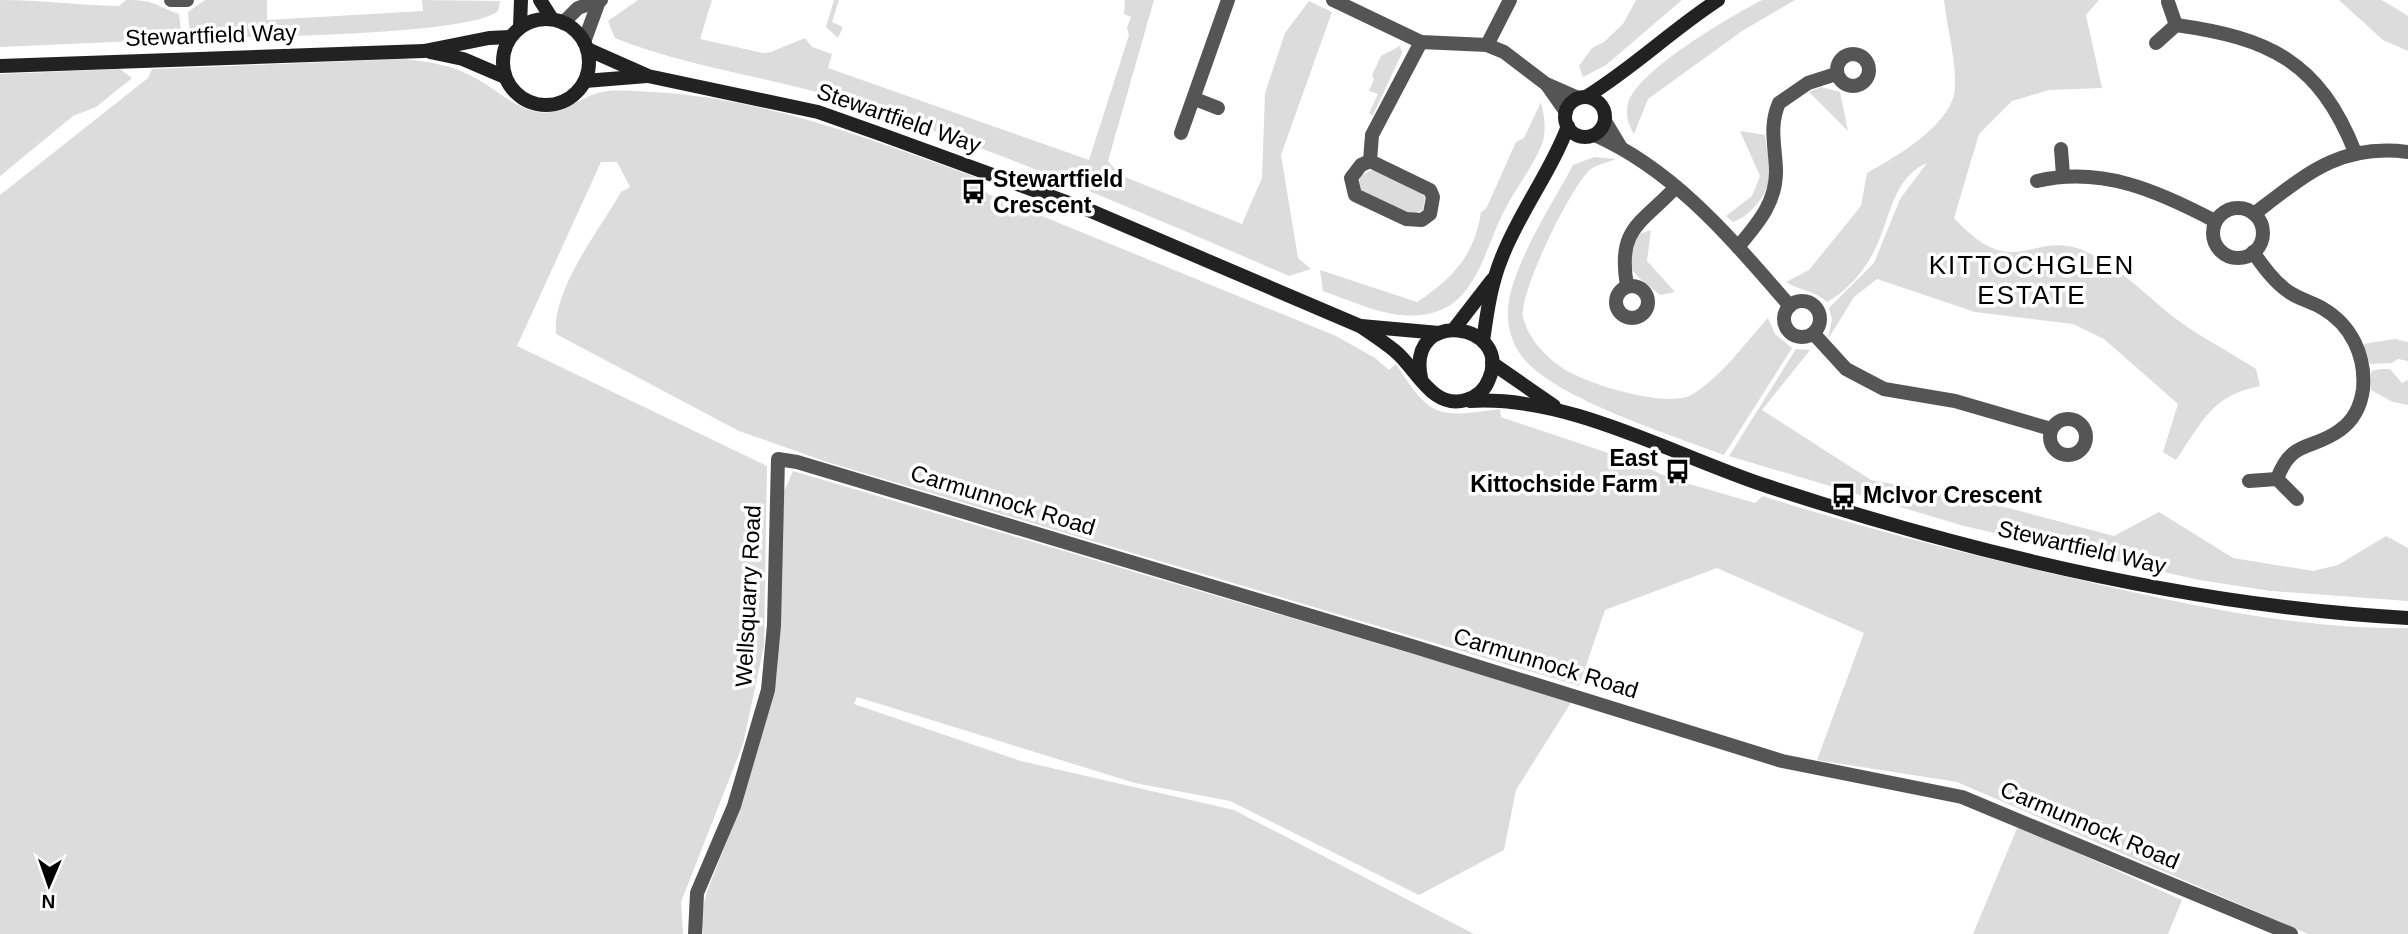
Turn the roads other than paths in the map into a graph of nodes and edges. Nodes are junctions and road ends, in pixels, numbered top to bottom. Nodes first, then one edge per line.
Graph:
1 (171, 0) edge
2 (187, 0) edge
3 (521, 0) edge
4 (540, 0) edge
5 (600, 0) edge
6 (1228, 0) edge
7 (1333, 0) edge
8 (1510, 0) edge
9 (1718, 0) edge
10 (2168, 2) dead end
11 (558, 21) junction
12 (2176, 25) junction
13 (515, 32) junction
14 (1421, 42) junction
15 (2156, 43) dead end
16 (586, 45) junction
17 (1487, 45) junction
18 (424, 51) junction
19 (0, 65) edge
20 (1836, 74) dead end
21 (648, 76) junction
22 (1620, 76) junction
23 (505, 77) junction
24 (585, 81) junction
25 (1546, 84) junction
26 (1582, 98) junction
27 (1195, 99) junction
28 (1218, 108) dead end
29 (1604, 115) junction
30 (1567, 119) junction
31 (1181, 133) dead end
32 (1595, 135) junction
33 (1580, 136) junction
34 (1620, 146) junction
35 (2061, 149) dead end
36 (2355, 152) junction
37 (2408, 152) edge
38 (1557, 156) junction
39 (1370, 161) junction
40 (2063, 175) junction
41 (2037, 181) dead end
42 (1676, 187) junction
43 (2254, 214) junction
44 (2215, 221) junction
45 (1738, 247) junction
46 (2253, 253) junction
47 (1494, 276) junction
48 (1627, 286) dead end
49 (1790, 306) junction
50 (1360, 326) junction
51 (1447, 331) junction
52 (1814, 334) junction
53 (1483, 341) junction
54 (1492, 363) junction
55 (1421, 378) junction
56 (1462, 402) junction
57 (1558, 409) junction
58 (2051, 429) dead end
59 (778, 459) joint
60 (2277, 480) junction
61 (2249, 481) dead end
62 (2298, 499) dead end
63 (2408, 618) edge
64 (695, 934) edge
65 (2291, 934) edge

1 - 2 street
3 - 13 street
4 - 11 street
5 - 11 street
5 - 16 street
6 - 27 street
7 - 14 street
8 - 17 street
9 - 22 street
10 - 12 street
11 - 13 street
11 - 16 street
12 - 15 street
12 - 36 street
13 - 18 street, Stewartfield Way
13 - 23 street
14 - 17 street
14 - 39 street
16 - 21 street, Stewartfield Way
16 - 24 street
17 - 25 street
18 - 19 street, Stewartfield Way
18 - 23 street, Stewartfield Way
20 - 45 street
21 - 24 street, Stewartfield Way
21 - 50 street, Stewartfield Way
22 - 26 street
22 - 29 street
23 - 24 street
25 - 26 street
25 - 30 street
26 - 29 street
26 - 30 street
27 - 28 street
27 - 31 street
29 - 32 street
29 - 34 street
30 - 33 street
30 - 38 street
32 - 33 street
32 - 34 street
33 - 38 street
34 - 42 street
35 - 40 street
36 - 37 street
36 - 43 street
38 - 47 street
39 - 39 street
40 - 41 street
40 - 44 street
42 - 45 street
42 - 48 street
43 - 44 street
43 - 46 street
44 - 46 street
45 - 49 street
46 - 60 street
47 - 51 street
47 - 53 street
49 - 52 street
49 - 52 street
50 - 51 street, Stewartfield Way
50 - 55 street, Stewartfield Way
51 - 53 street
51 - 55 street
52 - 58 street
53 - 54 street
54 - 56 street
54 - 57 street, Stewartfield Way
55 - 56 street
56 - 57 street, Stewartfield Way
57 - 63 street, Stewartfield Way
59 - 64 street, Wellsquarry Road
59 - 65 street, Carmunnock Road
60 - 61 street
60 - 62 street

